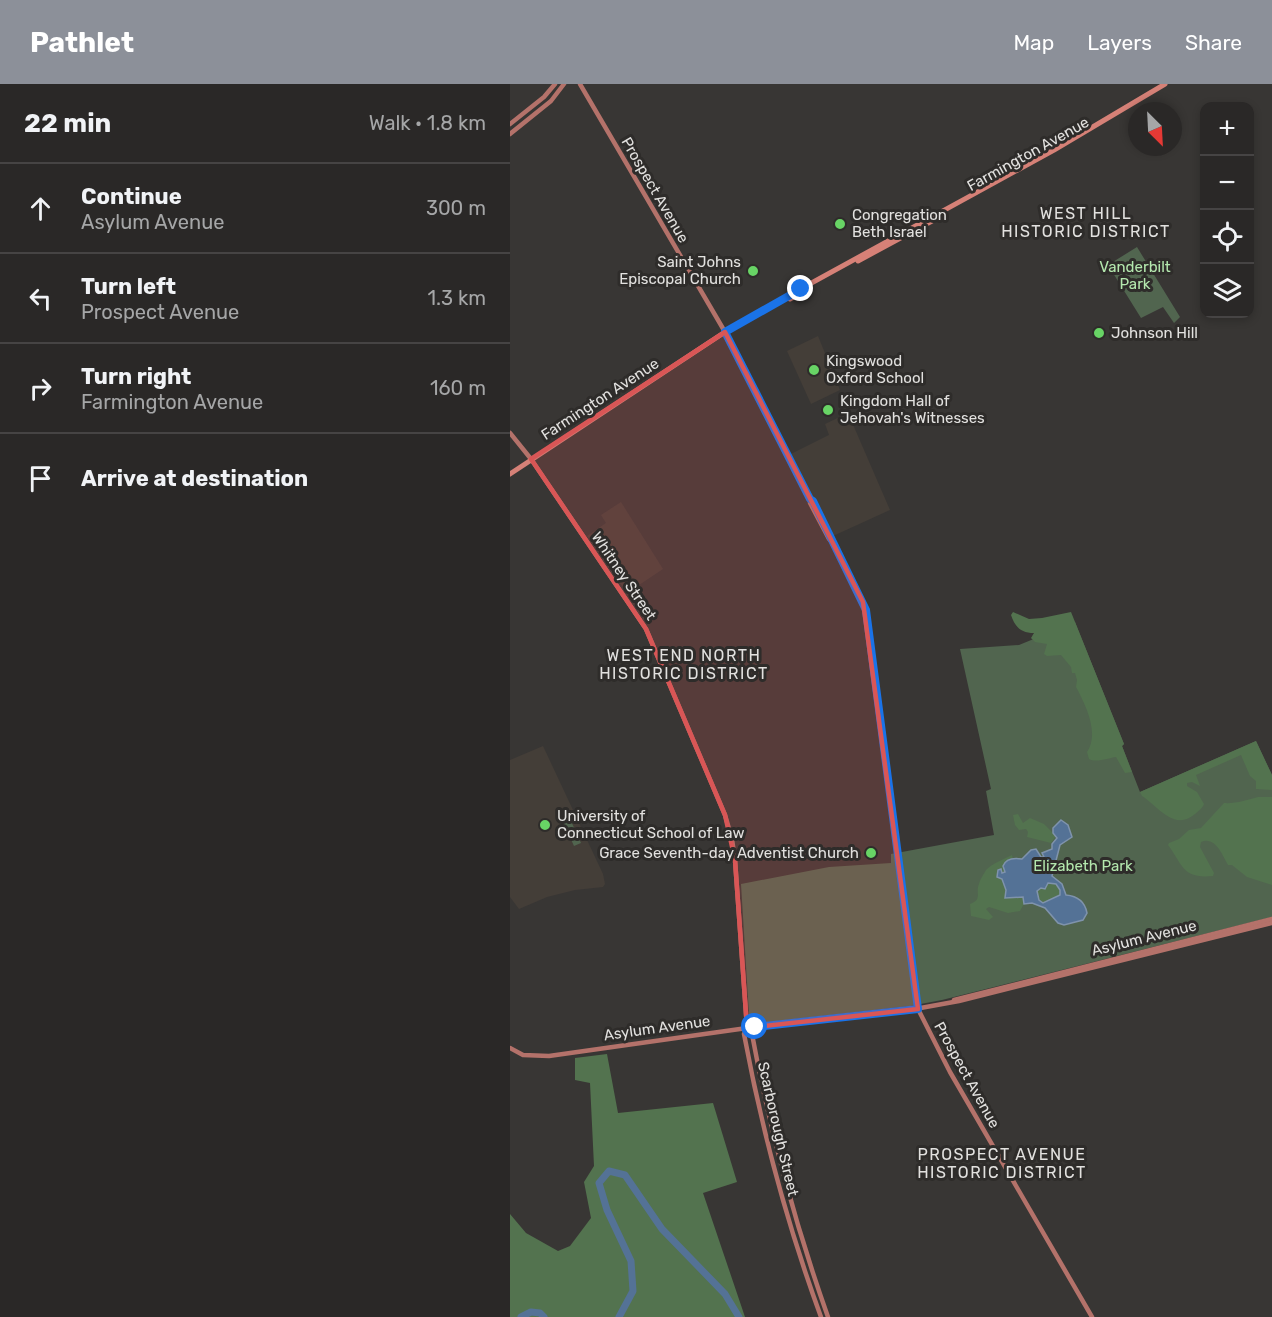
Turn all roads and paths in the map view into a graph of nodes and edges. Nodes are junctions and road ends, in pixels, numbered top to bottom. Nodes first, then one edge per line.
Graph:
1 (555, 84) edge
2 (564, 84) edge
3 (580, 84) edge
4 (1165, 84) edge
5 (1172, 84) edge
6 (510, 124) edge
7 (510, 134) edge
8 (767, 309) junction
9 (725, 332) junction
10 (510, 433) edge
11 (531, 459) junction
12 (510, 474) edge
13 (1272, 921) edge
14 (918, 1009) junction
15 (747, 1028) junction
16 (510, 1048) edge
17 (762, 1086) junction
18 (754, 1088) junction
19 (772, 1134) junction
20 (765, 1135) junction
21 (790, 1203) junction
22 (783, 1205) junction
23 (808, 1259) junction
24 (801, 1262) junction
25 (821, 1317) edge
26 (828, 1317) edge
27 (1092, 1317) edge

1 - 6 main road
2 - 7 main road
3 - 9 main road, Prospect Avenue
4 - 8 main road, Farmington Avenue
5 - 8 main road, Farmington Avenue
8 - 9 main road, Farmington Avenue
9 - 11 main road, Farmington Avenue
9 - 14 main road, Prospect Avenue
10 - 11 main road, Whitney Street
11 - 12 main road, Farmington Avenue
11 - 15 main road, Whitney Street
13 - 14 main road, Asylum Avenue
14 - 15 main road, Asylum Avenue
14 - 27 main road, Prospect Avenue
15 - 16 main road, Asylum Avenue
15 - 17 main road, Scarborough Street
15 - 18 main road, Scarborough Street
17 - 18 main road
17 - 19 main road, Scarborough Street
18 - 20 main road, Scarborough Street
19 - 20 main road
19 - 21 main road, Scarborough Street
20 - 22 main road, Scarborough Street
21 - 22 main road
21 - 23 main road, Scarborough Street
22 - 24 main road, Scarborough Street
23 - 24 main road
23 - 26 main road, Scarborough Street
24 - 25 main road, Scarborough Street

